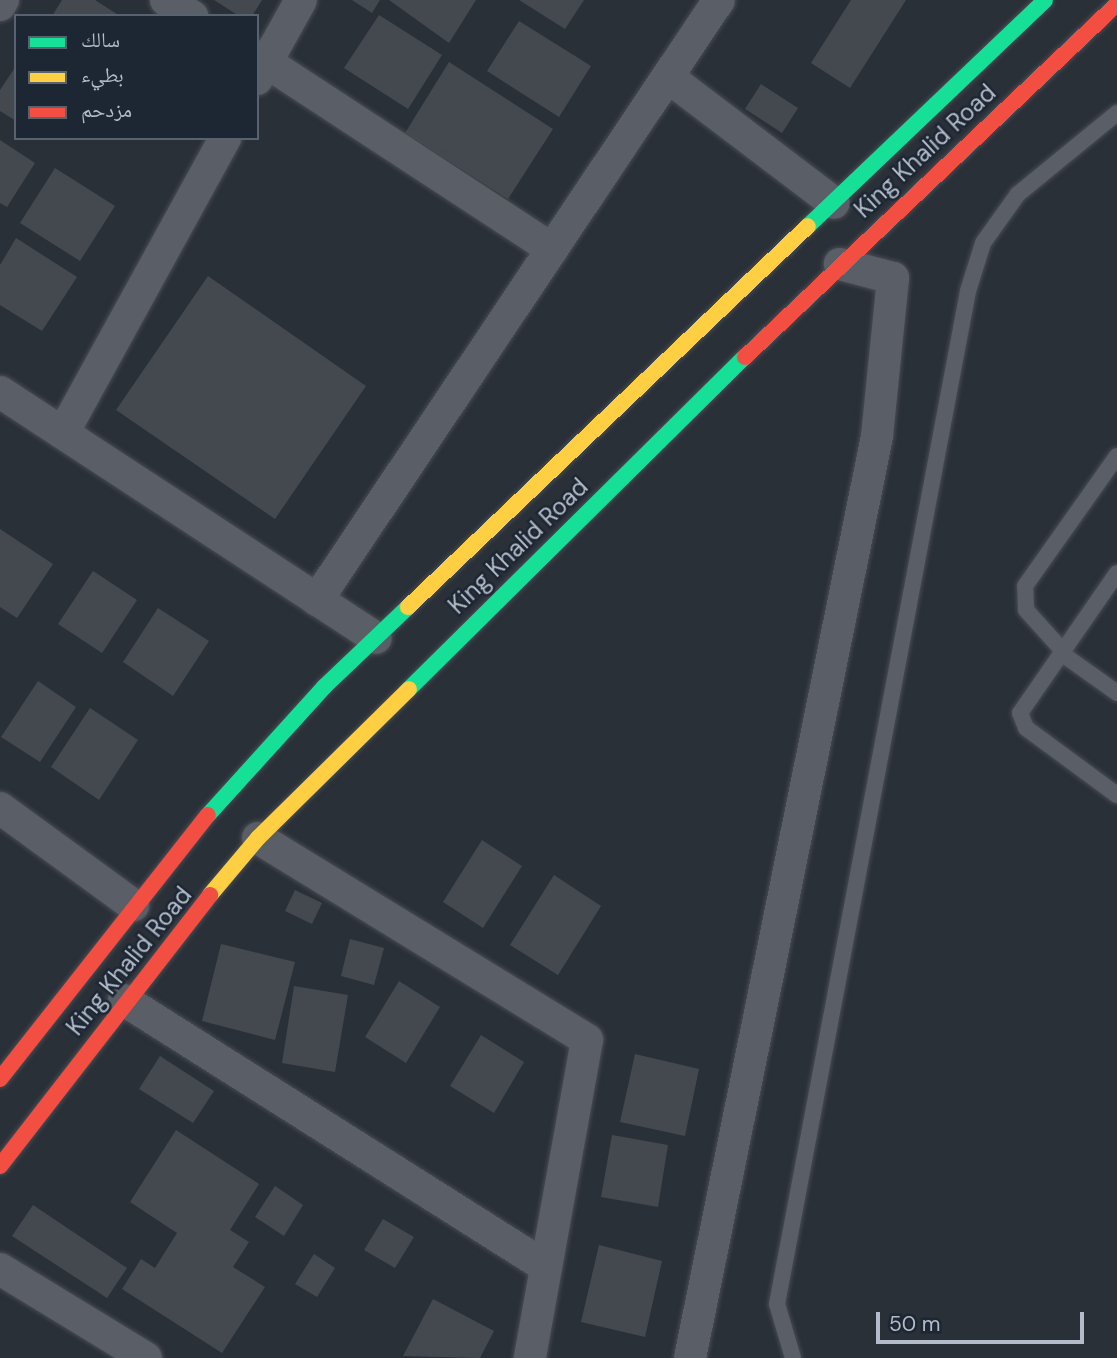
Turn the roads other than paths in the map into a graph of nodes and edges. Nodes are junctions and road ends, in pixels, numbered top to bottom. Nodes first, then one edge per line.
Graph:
1 (3, 0) edge
2 (166, 0) edge
3 (301, 0) edge
4 (719, 0) edge
5 (1045, 0) edge
6 (1117, 4) edge
7 (0, 5) edge
8 (189, 14) edge
9 (260, 66) edge
10 (667, 77) junction
11 (1117, 113) edge
12 (224, 140) edge
13 (834, 203) junction
14 (552, 249) junction
15 (840, 264) junction
16 (0, 392) edge
17 (63, 433) junction
18 (1117, 456) edge
19 (1117, 573) edge
20 (1111, 594) edge
21 (317, 600) junction
22 (376, 638) junction
23 (1062, 652) junction
24 (1117, 693) edge
25 (1117, 795) edge
26 (0, 808) edge
27 (258, 838) junction
28 (133, 905) junction
29 (124, 1000) junction
30 (0, 1079) edge
31 (0, 1166) edge
32 (546, 1267) junction
33 (0, 1269) edge
34 (146, 1358) edge
35 (530, 1358) edge
36 (690, 1358) edge
37 (793, 1358) edge

1 - 7 street
2 - 8 street
3 - 9 street
4 - 10 street
5 - 13 main road, King Khalid Road
6 - 15 main road, King Khalid Road
9 - 14 street
10 - 13 street
10 - 14 street
11 - 37 lane
12 - 17 street
13 - 22 main road, King Khalid Road
14 - 21 street
15 - 27 main road, King Khalid Road
15 - 36 street
16 - 17 street
17 - 21 street
18 - 23 lane
19 - 20 lane
20 - 23 lane
21 - 22 street
22 - 28 main road, King Khalid Road
23 - 24 lane
23 - 25 lane
26 - 28 street
27 - 29 main road, King Khalid Road
27 - 32 street
28 - 30 main road, King Khalid Road
29 - 31 main road, King Khalid Road
29 - 32 street
32 - 35 street
33 - 34 street

